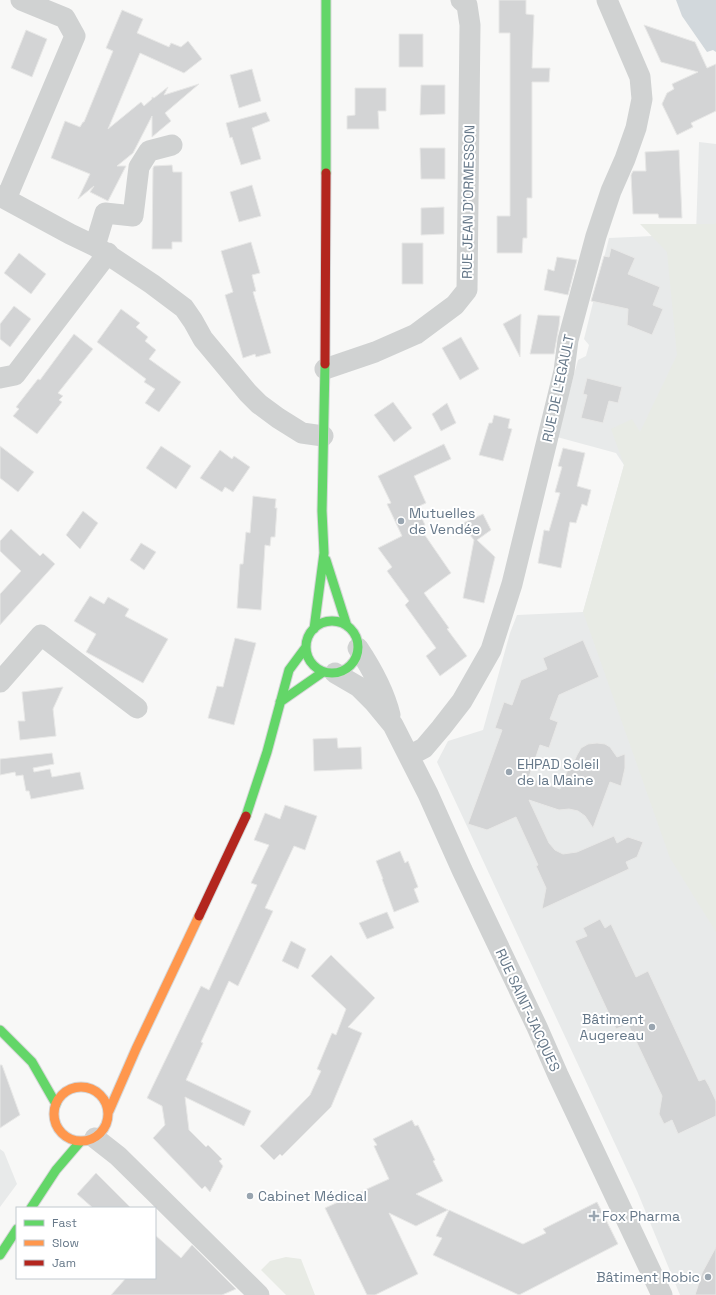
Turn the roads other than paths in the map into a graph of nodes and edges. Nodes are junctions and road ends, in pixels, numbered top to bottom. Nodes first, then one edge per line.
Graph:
1 (21, 0) edge
2 (326, 0) edge
3 (462, 0) edge
4 (607, 0) edge
5 (172, 145) dead end
6 (3, 198) edge
7 (102, 249) junction
8 (325, 369) junction
9 (0, 378) edge
10 (323, 436) junction
11 (324, 553) junction
12 (347, 626) junction
13 (314, 629) junction
14 (306, 647) junction
15 (358, 648) junction
16 (329, 672) junction
17 (0, 682) edge
18 (280, 702) junction
19 (137, 708) dead end
20 (393, 725) junction
21 (409, 756) junction
22 (0, 1030) edge
23 (132, 1056) junction
24 (32, 1062) junction
25 (117, 1069) dead end
26 (48, 1072) dead end
27 (64, 1081) dead end
28 (100, 1081) dead end
29 (75, 1088) junction
30 (88, 1088) junction
31 (56, 1104) junction
32 (109, 1111) junction
33 (60, 1132) junction
34 (88, 1140) junction
35 (59, 1144) dead end
36 (57, 1157) dead end
37 (56, 1170) junction
38 (32, 1207) edge
39 (16, 1231) edge
40 (0, 1255) edge
41 (259, 1295) edge
42 (662, 1295) edge

1 - 6 street
2 - 8 main road
3 - 8 street, RUE JEAN D'ORMESSON
4 - 21 street, RUE DE L'EGAULT
5 - 7 street
6 - 7 street
7 - 9 street
7 - 10 street
8 - 10 main road
10 - 11 main road
11 - 12 main road
11 - 13 main road
12 - 13 main road
12 - 15 main road
13 - 14 main road
14 - 16 main road
14 - 18 main road
15 - 16 main road
15 - 20 street, RUE SAINT-JACQUES
16 - 18 main road
16 - 20 street, RUE SAINT-JACQUES
17 - 19 street
18 - 23 main road
20 - 21 street, RUE SAINT-JACQUES
21 - 42 street, RUE SAINT-JACQUES
22 - 24 main road
23 - 25 main road
23 - 32 main road
24 - 26 main road
24 - 31 main road
27 - 29 main road
28 - 30 main road
29 - 30 main road
29 - 31 main road
30 - 32 main road
31 - 33 main road
32 - 34 main road
33 - 34 main road
33 - 35 main road
34 - 37 main road
34 - 41 street
36 - 37 main road
37 - 38 main road
39 - 40 main road

